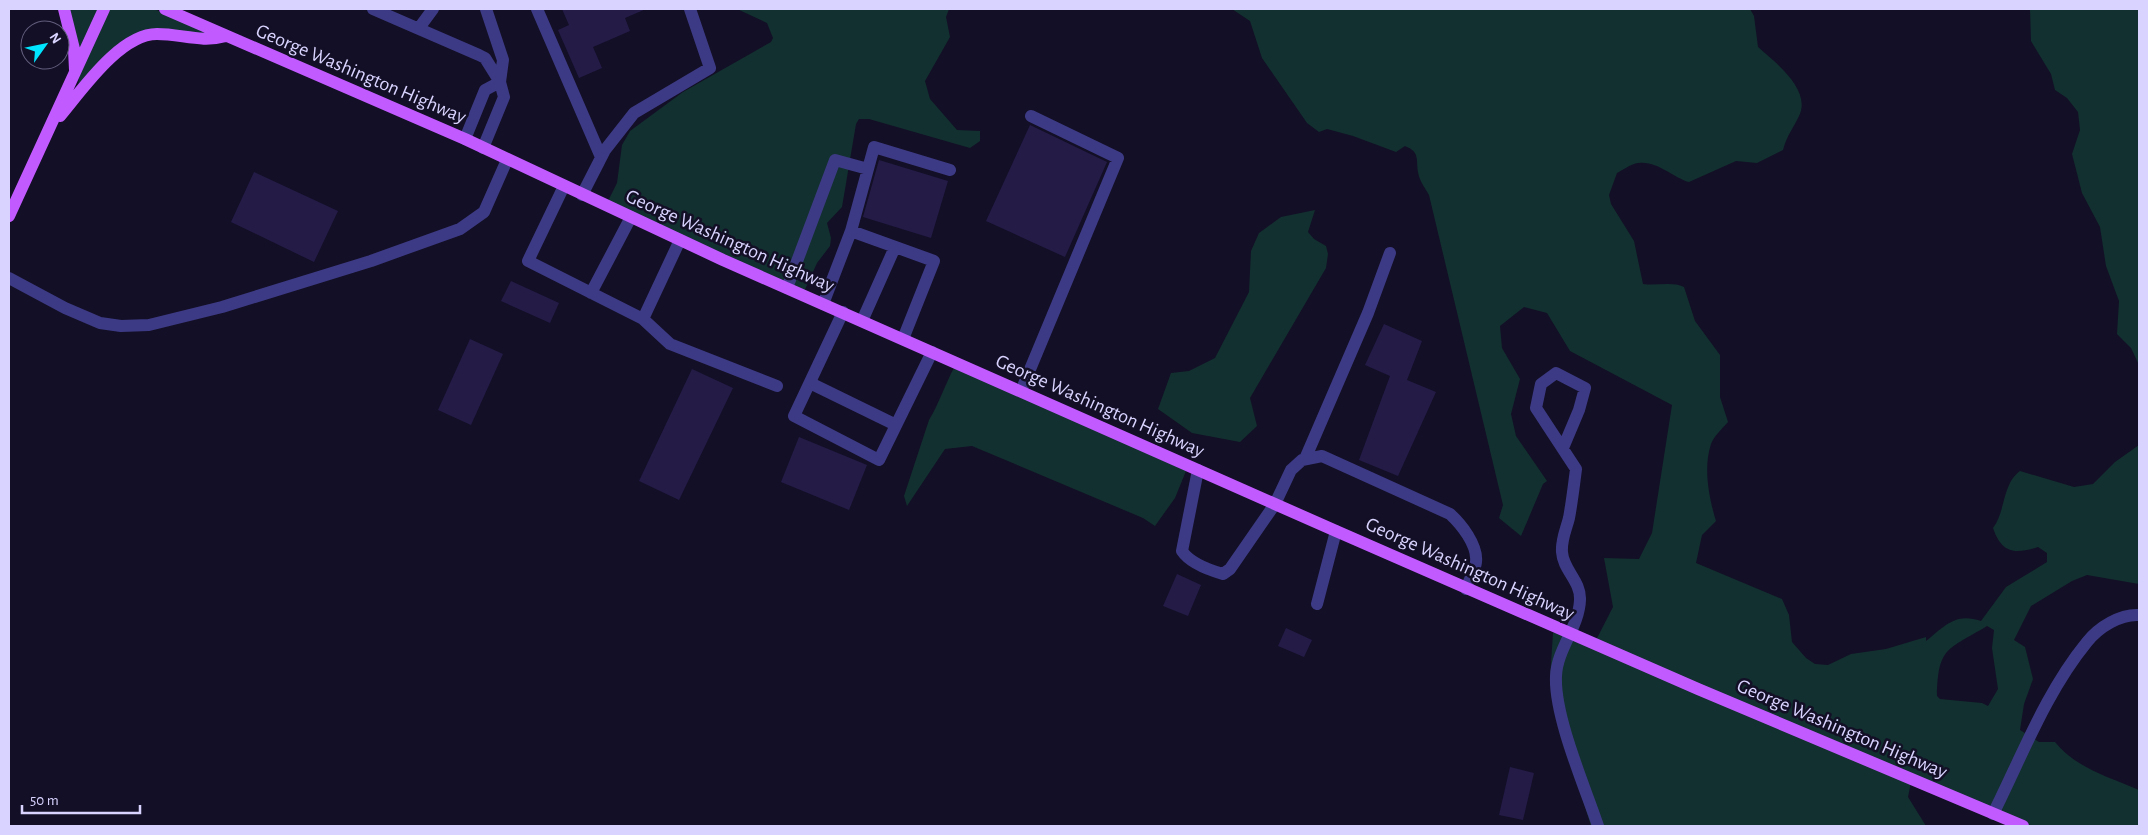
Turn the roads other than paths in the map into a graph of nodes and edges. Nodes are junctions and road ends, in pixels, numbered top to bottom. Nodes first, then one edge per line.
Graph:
1 (64, 9) edge
2 (104, 9) edge
3 (165, 9) edge
4 (182, 9) edge
5 (433, 9) edge
6 (486, 9) edge
7 (537, 9) edge
8 (690, 9) edge
9 (377, 10) edge
10 (419, 28) junction
11 (226, 36) junction
12 (75, 72) junction
13 (500, 82) junction
14 (1031, 116) dead end
15 (50, 127) junction
16 (465, 139) junction
17 (483, 148) junction
18 (601, 157) junction
19 (507, 160) junction
20 (868, 169) junction
21 (950, 170) dead end
22 (564, 186) junction
23 (582, 195) junction
24 (9, 216) edge
25 (631, 217) junction
26 (851, 231) junction
27 (680, 240) junction
28 (895, 247) junction
29 (1390, 254) dead end
30 (9, 278) edge
31 (787, 288) junction
32 (591, 292) junction
33 (823, 304) junction
34 (842, 312) junction
35 (644, 319) junction
36 (862, 321) junction
37 (903, 339) junction
38 (932, 352) junction
39 (810, 383) junction
40 (777, 386) dead end
41 (1020, 391) junction
42 (896, 425) junction
43 (1563, 448) junction
44 (1305, 459) junction
45 (1198, 470) junction
46 (1275, 504) junction
47 (1336, 531) junction
48 (1466, 589) junction
49 (1317, 604) dead end
50 (2139, 614) edge
51 (1569, 634) junction
52 (1993, 814) junction
53 (1598, 826) edge
54 (2023, 826) edge

1 - 12 main road
2 - 12 main road
3 - 11 main road, George Washington Highway
4 - 11 main road
5 - 10 street
6 - 13 street
7 - 18 street
8 - 18 street
9 - 10 street
10 - 13 street
11 - 15 main road
11 - 16 main road, George Washington Highway
12 - 15 main road
13 - 16 street
13 - 17 street
14 - 41 street
15 - 24 main road
16 - 17 main road, George Washington Highway
17 - 19 main road, George Washington Highway
18 - 23 street
19 - 22 main road, George Washington Highway
19 - 30 street
20 - 21 street
20 - 26 street
20 - 31 street
22 - 23 main road, George Washington Highway
22 - 32 street
23 - 25 main road, George Washington Highway
25 - 27 main road, George Washington Highway
25 - 32 street
26 - 28 street
26 - 33 street
27 - 31 main road, George Washington Highway
27 - 35 street
28 - 36 street
28 - 37 street
29 - 44 street
31 - 33 main road, George Washington Highway
32 - 35 street
33 - 34 main road, George Washington Highway
34 - 36 main road, George Washington Highway
34 - 39 street
35 - 40 street
36 - 37 main road, George Washington Highway
37 - 38 main road, George Washington Highway
38 - 41 main road, George Washington Highway
38 - 42 street
39 - 42 street
39 - 42 street
41 - 45 main road, George Washington Highway
43 - 43 street
43 - 51 street
44 - 46 street
44 - 48 street
45 - 46 main road, George Washington Highway
45 - 46 street
46 - 47 main road, George Washington Highway
47 - 48 main road, George Washington Highway
47 - 49 street
48 - 51 main road, George Washington Highway
50 - 52 street
51 - 52 main road, George Washington Highway
51 - 53 street
52 - 54 main road, George Washington Highway

